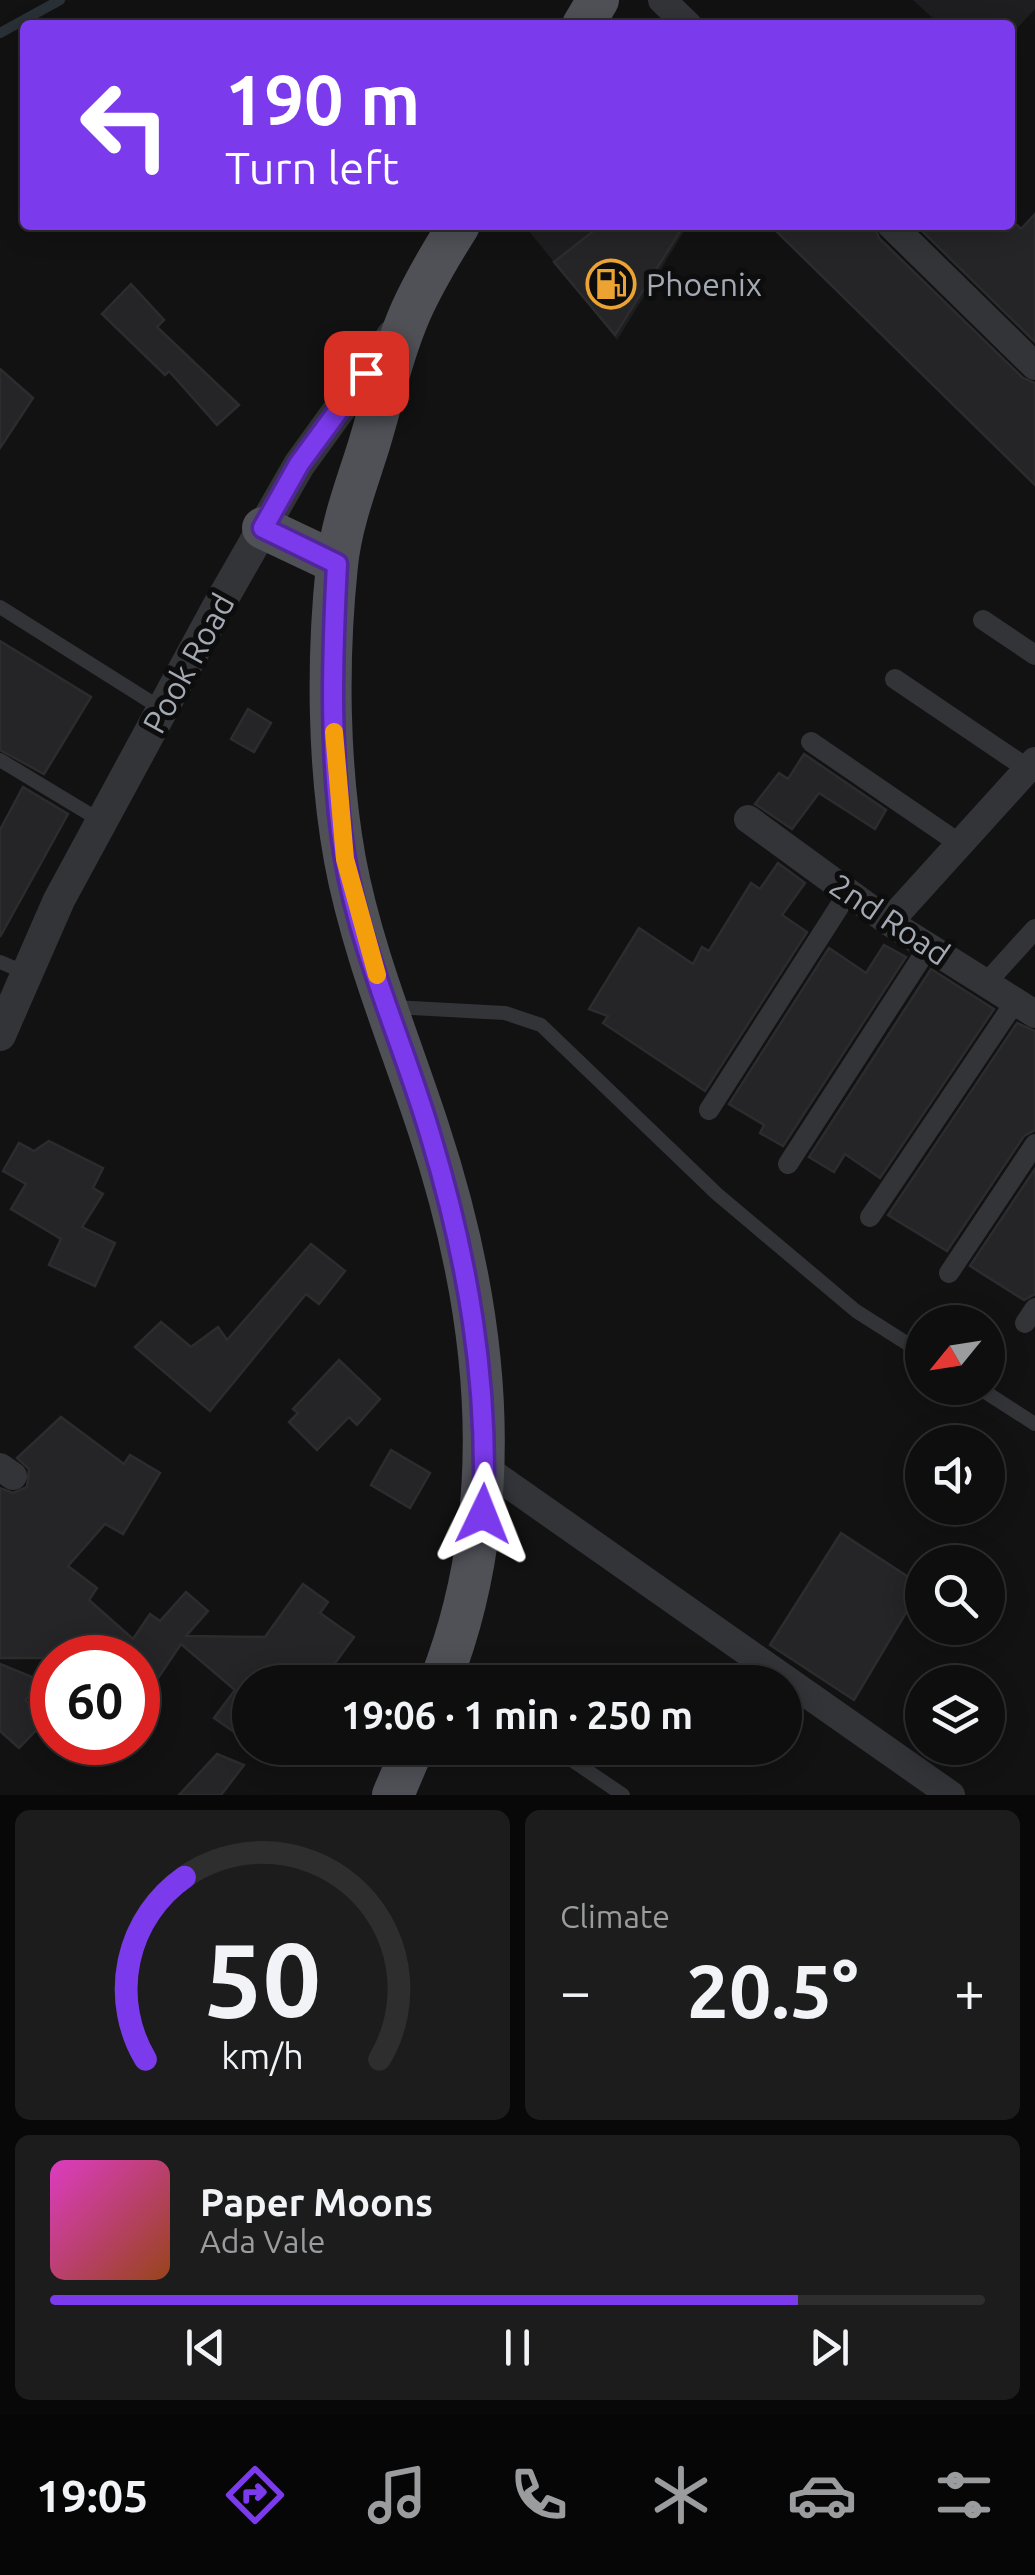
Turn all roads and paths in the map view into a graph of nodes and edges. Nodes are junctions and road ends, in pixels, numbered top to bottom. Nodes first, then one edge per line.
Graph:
1 (662, 0) edge
2 (683, 20) edge
3 (456, 230) edge
4 (896, 230) edge
5 (410, 312) junction
6 (1035, 366) edge
7 (263, 528) junction
8 (337, 564) junction
9 (0, 606) edge
10 (983, 620) dead end
11 (1035, 655) edge
12 (895, 680) dead end
13 (162, 710) junction
14 (811, 742) dead end
15 (0, 760) edge
16 (1032, 765) edge
17 (748, 819) dead end
18 (101, 822) junction
19 (960, 844) junction
20 (848, 892) junction
21 (889, 922) junction
22 (1035, 929) edge
23 (929, 946) junction
24 (13, 968) edge
25 (987, 982) junction
26 (388, 1006) junction
27 (1025, 1008) edge
28 (2, 1025) edge
29 (708, 1110) dead end
30 (1035, 1144) edge
31 (788, 1164) dead end
32 (870, 1217) dead end
33 (948, 1273) dead end
34 (905, 1341) edge
35 (1005, 1405) edge
36 (1035, 1424) edge
37 (485, 1468) junction
38 (448, 1665) edge
39 (406, 1765) edge
40 (579, 1765) edge
41 (394, 1795) edge
42 (623, 1795) edge
43 (950, 1795) edge

1 - 2 street
3 - 5 main road
4 - 6 street
5 - 7 street, Pook Road
5 - 8 main road
7 - 8 main road
7 - 13 street, Pook Road
8 - 26 main road
9 - 13 lane
10 - 11 street
12 - 16 street
13 - 18 street, Pook Road
14 - 19 street
15 - 18 lane
16 - 19 street
17 - 20 street, 2nd Road
18 - 24 street, Pook Road
19 - 21 street
20 - 21 street, 2nd Road
20 - 29 street
21 - 23 street, 2nd Road
22 - 25 street
23 - 25 street, 2nd Road
23 - 31 street
24 - 28 street, Pook Road
25 - 27 street, 2nd Road
26 - 34 lane
26 - 37 main road
27 - 32 street
30 - 33 street
35 - 36 lane
37 - 38 main road
37 - 43 street
39 - 41 main road
40 - 42 lane

